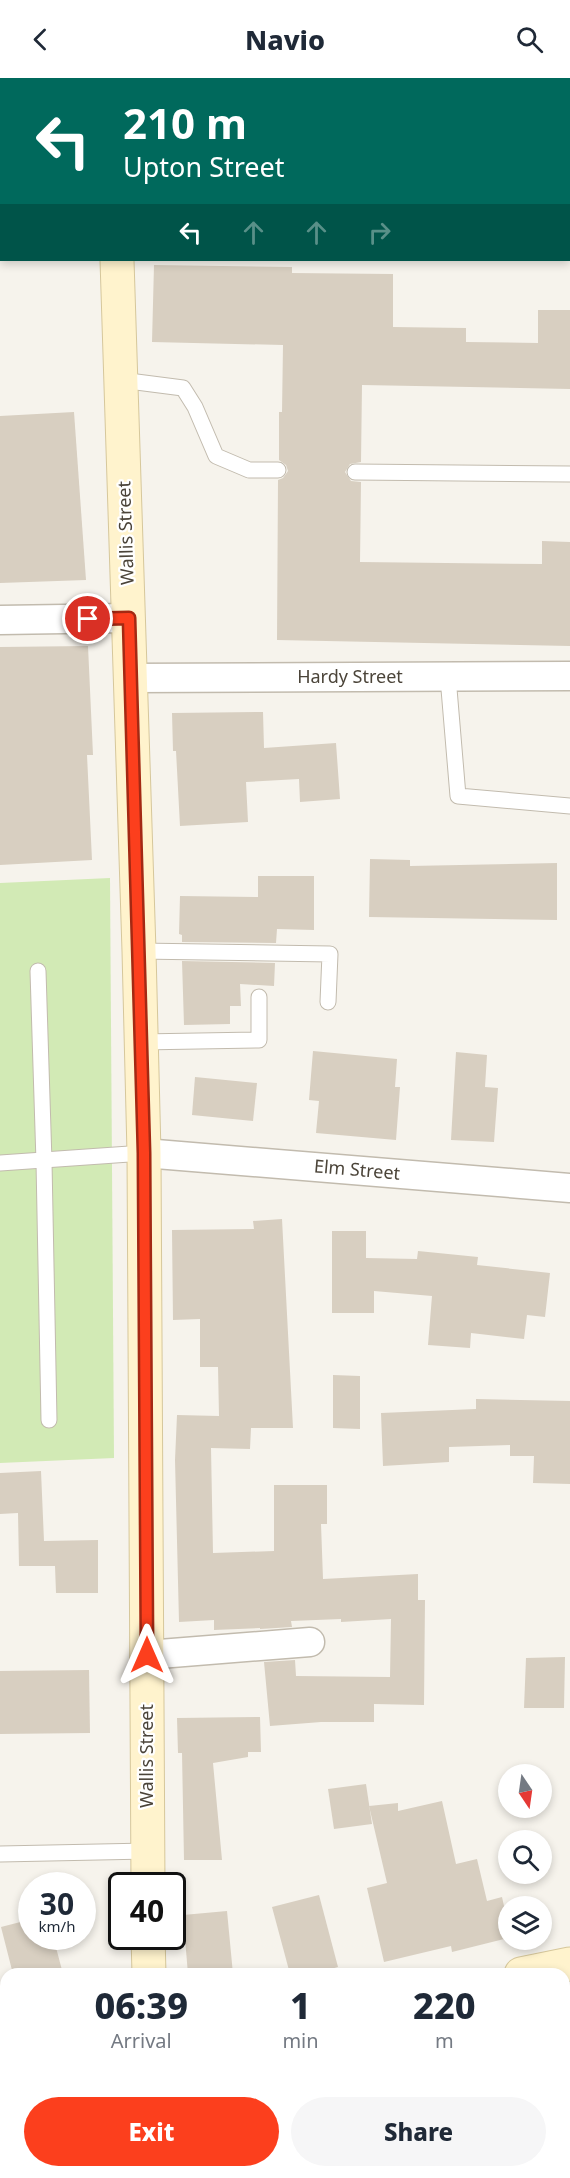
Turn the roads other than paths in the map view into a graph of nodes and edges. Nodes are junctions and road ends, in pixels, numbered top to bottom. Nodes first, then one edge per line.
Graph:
1 (117, 261) edge
2 (121, 380) junction
3 (279, 470) dead end
4 (356, 472) dead end
5 (570, 474) edge
6 (129, 618) junction
7 (0, 620) edge
8 (570, 676) edge
9 (448, 677) junction
10 (130, 678) junction
11 (570, 806) edge
12 (139, 951) junction
13 (38, 971) dead end
14 (259, 998) dead end
15 (328, 1002) dead end
16 (141, 1042) junction
17 (144, 1153) junction
18 (45, 1161) junction
19 (0, 1163) edge
20 (570, 1188) edge
21 (49, 1420) dead end
22 (310, 1642) dead end
23 (147, 1655) junction
24 (148, 1851) junction
25 (0, 1854) edge
26 (148, 1872) edge
27 (148, 1950) edge
28 (149, 1968) edge

1 - 2 street, Wallis Street
2 - 3 lane
2 - 6 street, Wallis Street
4 - 5 lane
6 - 7 street
6 - 10 street, Wallis Street
8 - 9 street, Hardy Street
9 - 10 street, Hardy Street
9 - 11 lane
10 - 12 street, Wallis Street
12 - 15 lane
12 - 16 street, Wallis Street
13 - 18 lane
14 - 16 lane
16 - 17 street, Wallis Street
17 - 18 lane
17 - 20 street, Elm Street
17 - 23 street, Wallis Street
18 - 19 lane
18 - 21 lane
22 - 23 street
23 - 24 street, Wallis Street
24 - 25 lane
24 - 26 street, Wallis Street
27 - 28 street

